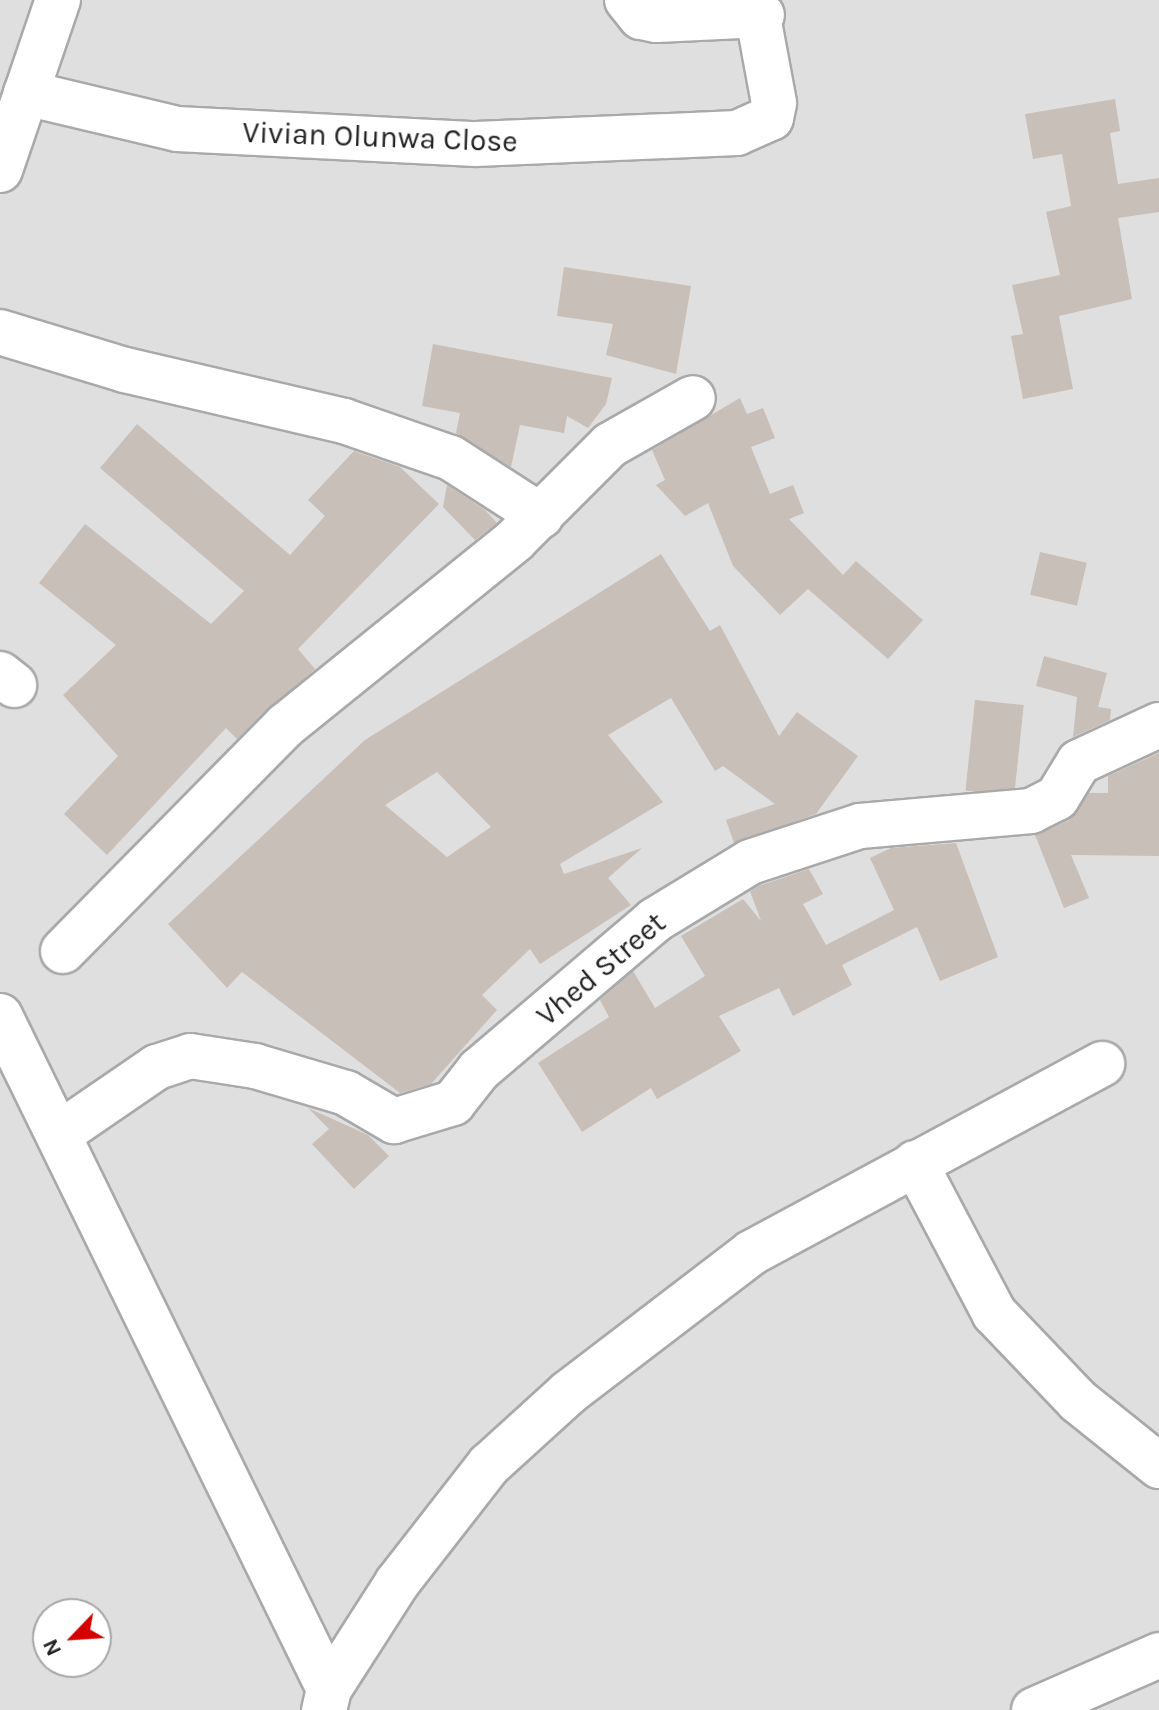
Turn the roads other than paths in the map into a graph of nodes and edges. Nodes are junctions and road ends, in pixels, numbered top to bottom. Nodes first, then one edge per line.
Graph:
1 (58, 0) edge
2 (627, 0) edge
3 (758, 8) edge
4 (26, 93) junction
5 (0, 170) edge
6 (0, 332) edge
7 (693, 398) dead end
8 (541, 516) junction
9 (1159, 725) edge
10 (63, 951) dead end
11 (0, 1016) edge
12 (1102, 1064) dead end
13 (59, 1134) junction
14 (915, 1163) junction
15 (1159, 1466) edge
16 (1159, 1655) edge
17 (326, 1700) edge
18 (1034, 1710) edge

1 - 4 street
2 - 3 street
3 - 4 street, Vivian Olunwa Close
4 - 5 street
6 - 8 street
7 - 8 street
8 - 10 street
9 - 13 street, Vhed Street
11 - 13 street
12 - 14 street
13 - 17 street
14 - 15 street
14 - 17 street
16 - 18 street

